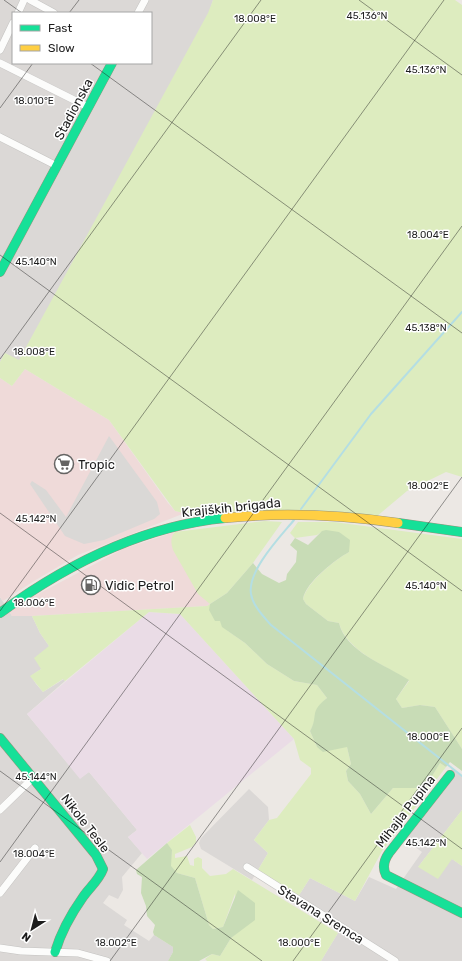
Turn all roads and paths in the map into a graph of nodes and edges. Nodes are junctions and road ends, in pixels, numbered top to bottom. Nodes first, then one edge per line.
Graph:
1 (24, 0) edge
2 (30, 0) edge
3 (145, 0) edge
4 (18, 12) edge
5 (52, 12) edge
6 (139, 12) edge
7 (12, 25) edge
8 (0, 50) edge
9 (0, 63) edge
10 (111, 64) edge
11 (88, 107) junction
12 (0, 136) edge
13 (56, 166) junction
14 (0, 272) edge
15 (462, 532) edge
16 (0, 613) edge
17 (0, 738) edge
18 (450, 775) dead end
19 (33, 778) junction
20 (0, 810) edge
21 (35, 848) dead end
22 (247, 868) dead end
23 (0, 894) edge
24 (462, 914) edge
25 (0, 948) edge
26 (55, 952) junction
27 (107, 961) edge
28 (395, 961) edge

1 - 4 street
2 - 5 street
3 - 6 street
7 - 8 street
9 - 11 street
10 - 11 street, Stadionska
11 - 13 street, Stadionska
12 - 13 street
13 - 14 street, Stadionska
15 - 16 street, Krajiških brigada
17 - 19 street, Nikole Tesle
18 - 24 street, Mihajla Pupina
19 - 20 street
19 - 26 street, Nikole Tesle
21 - 23 street
22 - 28 street, Stevana Sremca
25 - 26 street
26 - 27 street

